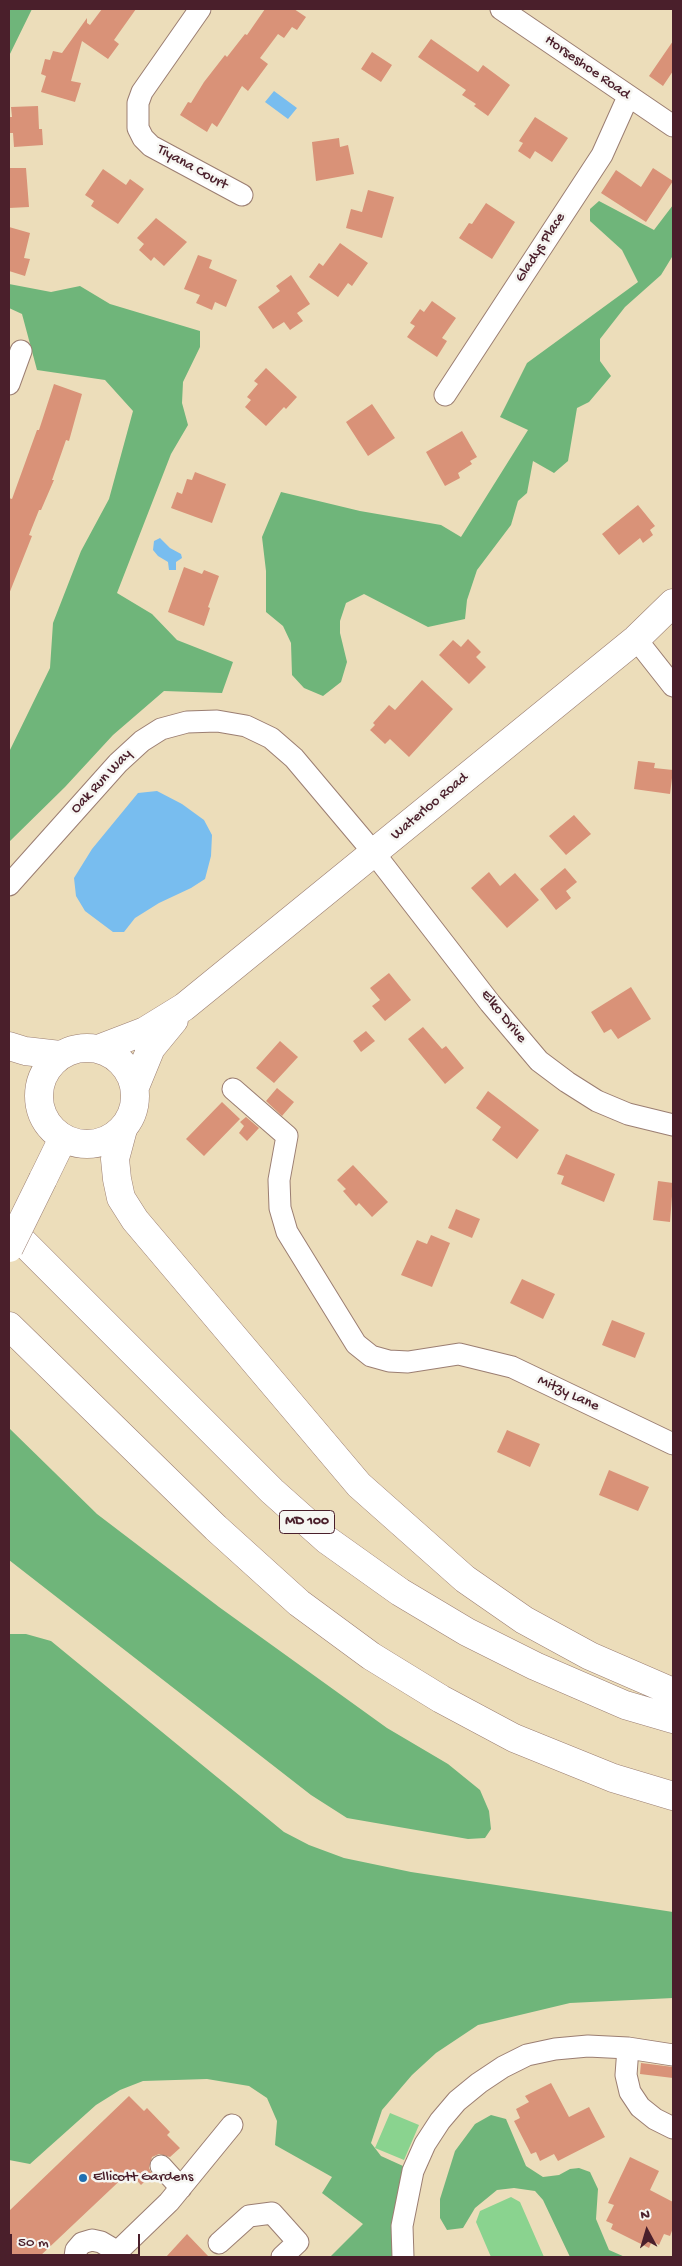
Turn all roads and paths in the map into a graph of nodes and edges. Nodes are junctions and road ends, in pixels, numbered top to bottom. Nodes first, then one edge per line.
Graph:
1 (200, 9) edge
2 (501, 9) edge
3 (628, 97) junction
4 (673, 126) edge
5 (242, 196) dead end
6 (21, 351) dead end
7 (9, 384) edge
8 (445, 395) dead end
9 (673, 603) edge
10 (636, 639) junction
11 (673, 686) edge
12 (374, 853) junction
13 (9, 885) edge
14 (184, 1007) junction
15 (9, 1046) edge
16 (98, 1048) junction
17 (60, 1055) junction
18 (135, 1087) junction
19 (234, 1089) dead end
20 (673, 1125) edge
21 (123, 1129) junction
22 (63, 1138) junction
23 (9, 1228) edge
24 (9, 1248) edge
25 (9, 1326) edge
26 (9, 1341) edge
27 (97, 1415) junction
28 (673, 1444) edge
29 (673, 1692) edge
30 (673, 1720) edge
31 (673, 1796) edge
32 (628, 2048) junction
33 (673, 2055) edge
34 (232, 2125) dead end
35 (673, 2128) edge
36 (161, 2166) dead end
37 (181, 2188) junction
38 (219, 2243) dead end
39 (115, 2255) edge
40 (75, 2257) edge
41 (282, 2257) edge
42 (403, 2257) edge

1 - 5 street, Tiyana Court
2 - 3 street, Horseshoe Road
3 - 4 street, Horseshoe Road
3 - 8 street, Gladys Place
6 - 7 street
9 - 10 main road, Waterloo Road
10 - 11 street
10 - 12 main road, Waterloo Road
12 - 13 street, Oak Run Way
12 - 14 main road, Waterloo Road
12 - 20 street, Elko Drive
14 - 16 main road, Waterloo Road
14 - 18 main road, Waterloo Road
15 - 17 main road
16 - 17 main road
16 - 18 main road
17 - 22 main road
18 - 21 main road
19 - 28 street, Mitzy Lane
21 - 22 main road
21 - 29 main road
22 - 24 main road, bridge
23 - 30 main road, MD 100
25 - 27 main road
26 - 27 main road
27 - 31 main road
32 - 33 street
32 - 35 street
32 - 42 street
34 - 37 street
36 - 37 street
37 - 39 street
38 - 41 street
39 - 40 street

